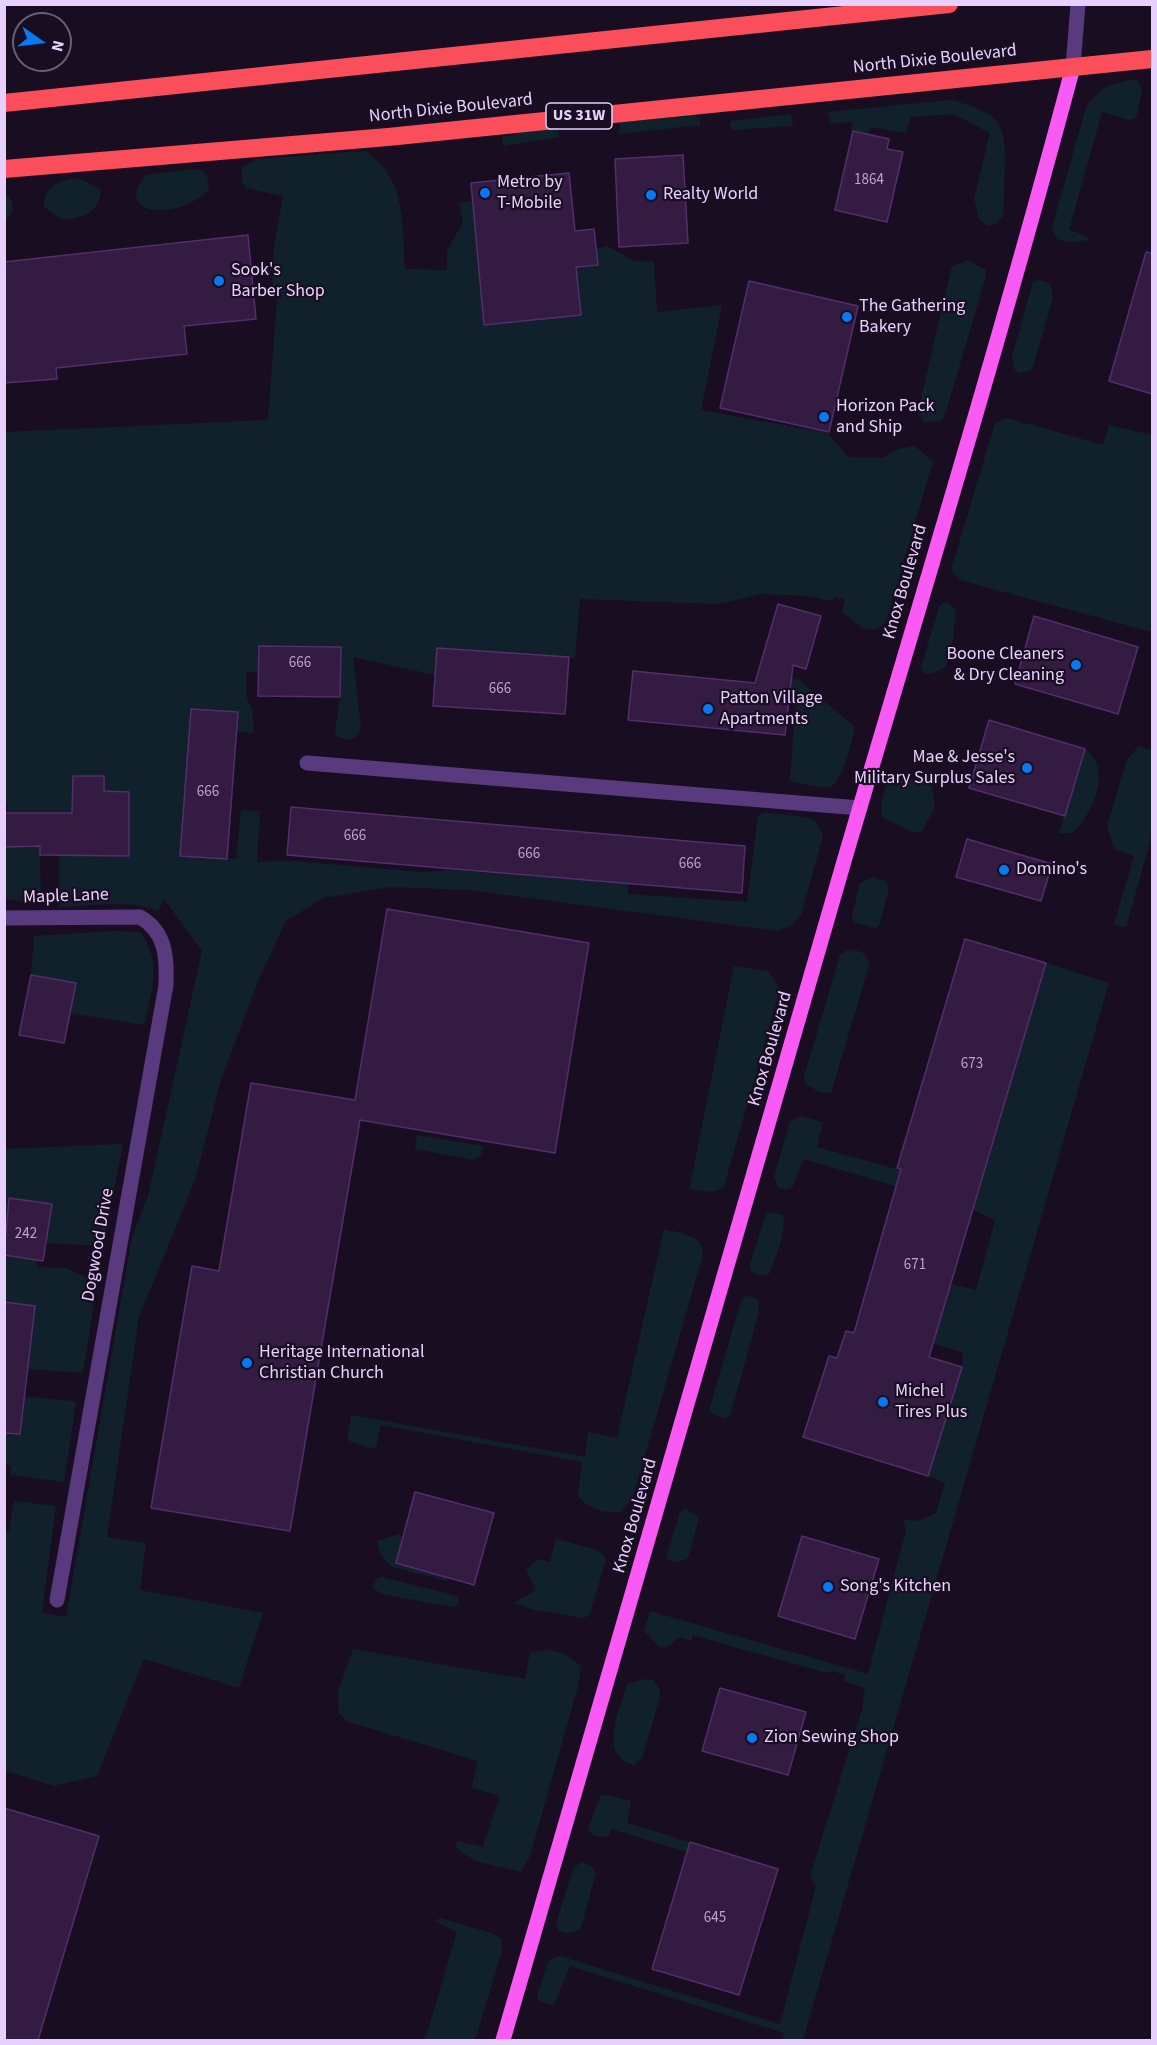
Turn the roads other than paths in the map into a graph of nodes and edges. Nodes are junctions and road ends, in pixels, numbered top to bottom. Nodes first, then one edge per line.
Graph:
1 (949, 4) edge
2 (1078, 4) edge
3 (1152, 59) edge
4 (1073, 67) junction
5 (4, 103) edge
6 (4, 169) edge
7 (307, 763) dead end
8 (860, 808) junction
9 (130, 915) joint
10 (4, 918) edge
11 (57, 1600) dead end
12 (503, 2040) edge

1 - 5 highway
2 - 4 street
3 - 4 highway, North Dixie Boulevard / US 31W
4 - 6 highway, North Dixie Boulevard / US 31W
4 - 8 main road, Knox Boulevard
7 - 8 street
8 - 12 main road, Knox Boulevard
9 - 10 street, Maple Lane
9 - 11 street, Dogwood Drive

